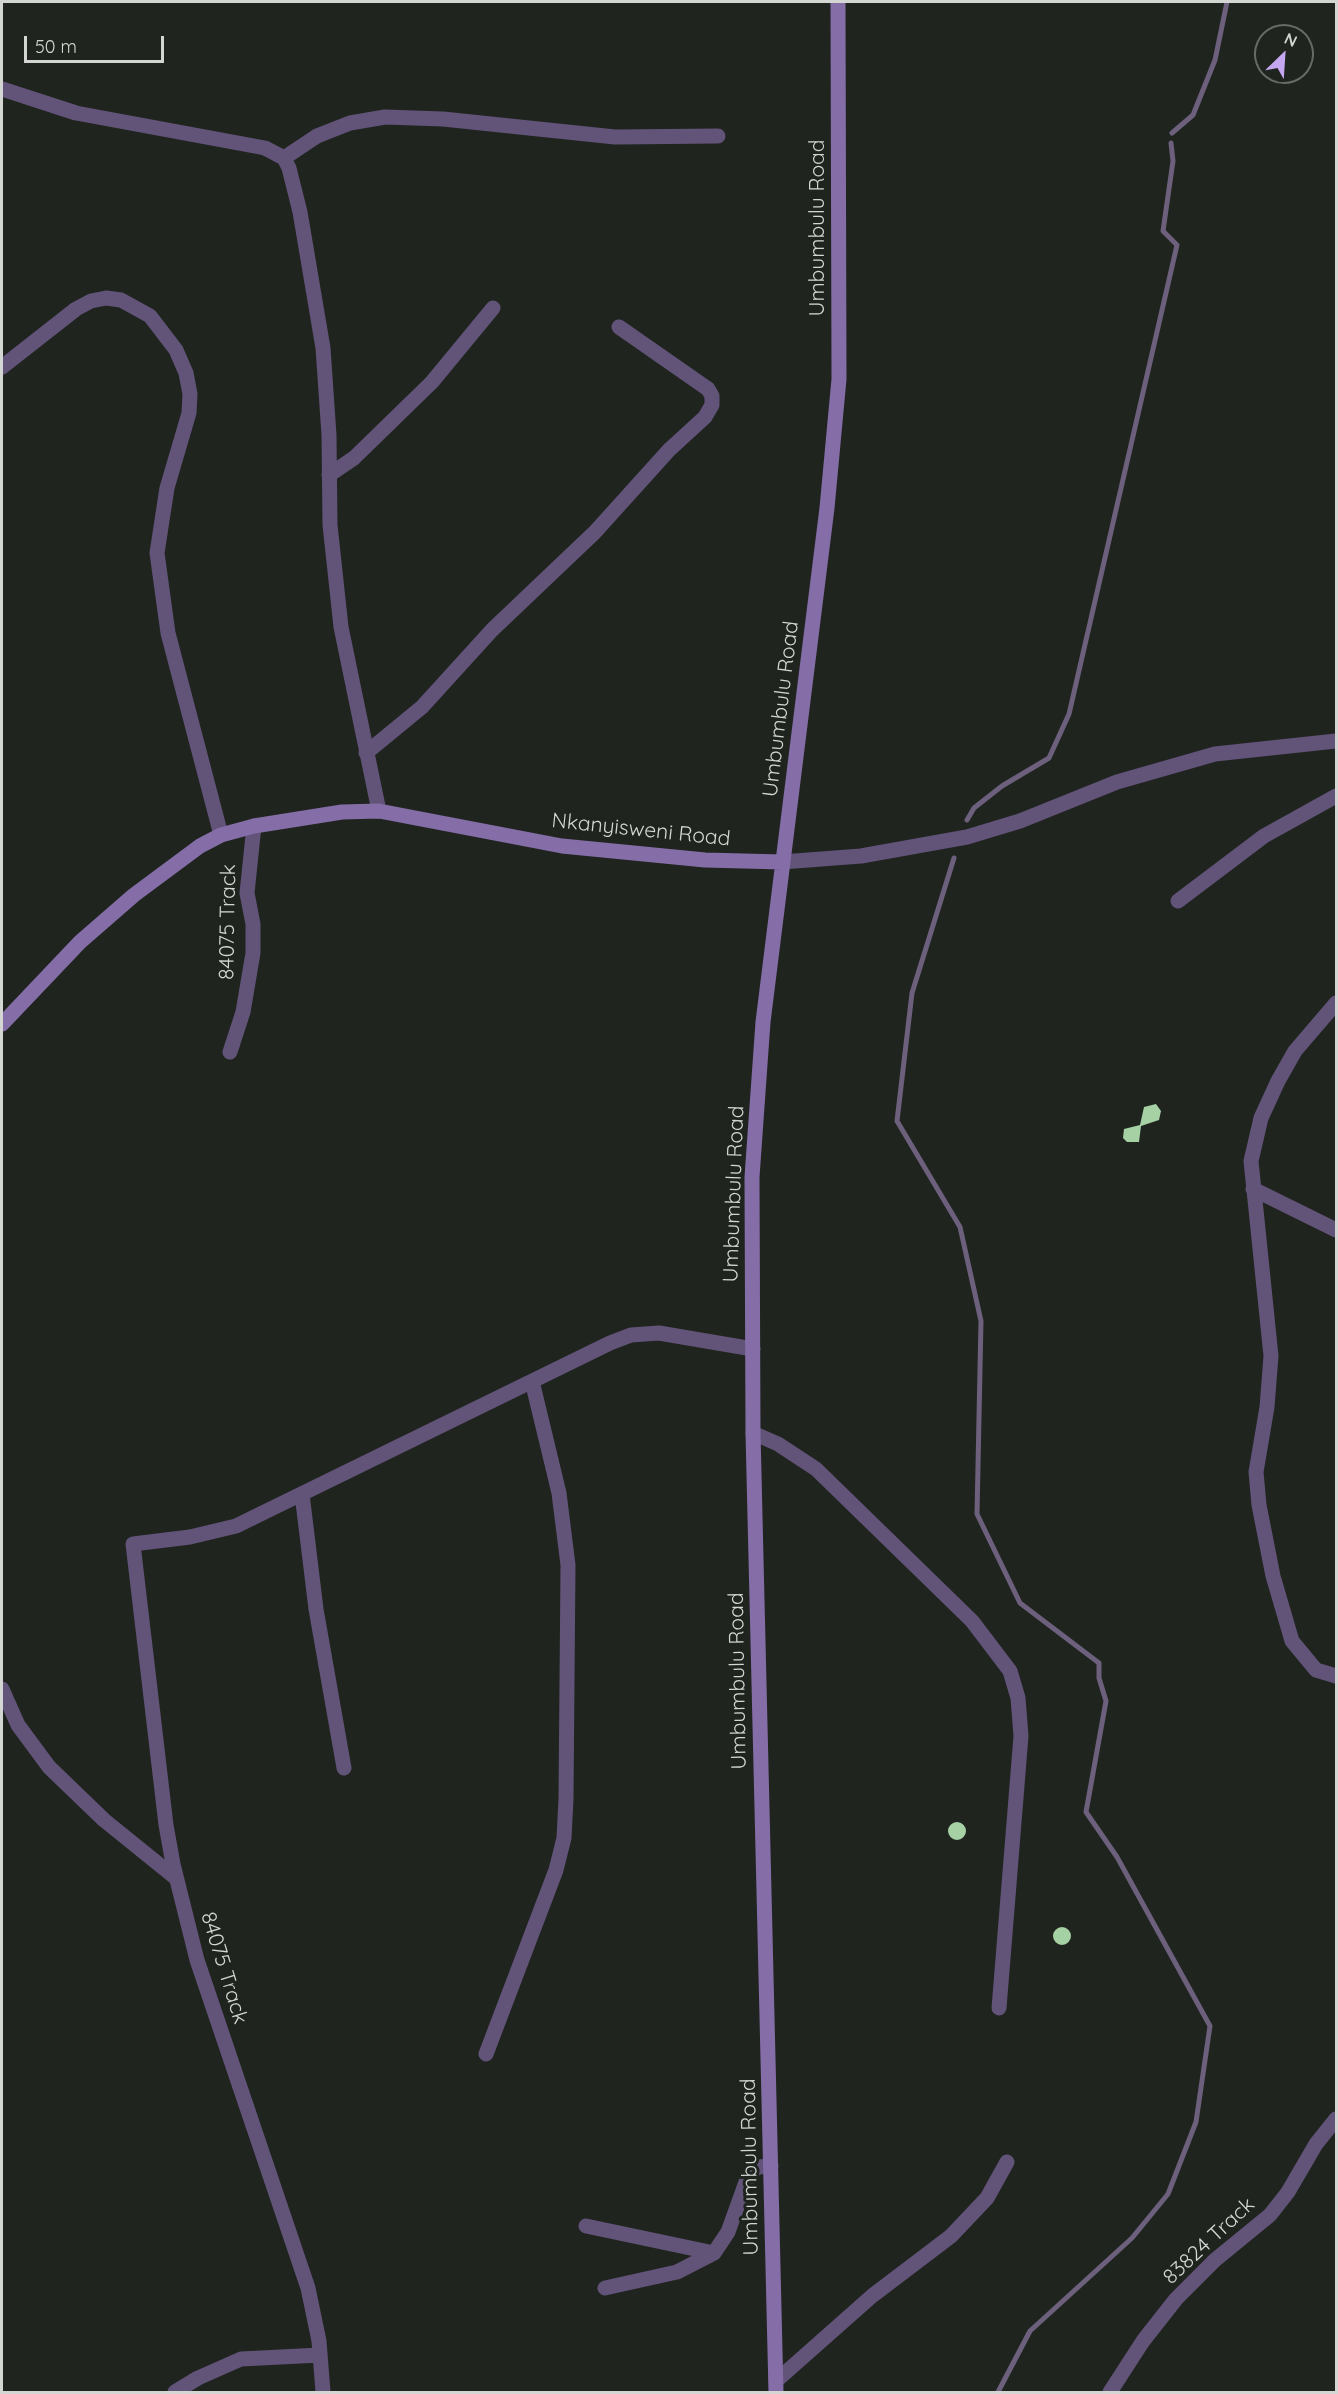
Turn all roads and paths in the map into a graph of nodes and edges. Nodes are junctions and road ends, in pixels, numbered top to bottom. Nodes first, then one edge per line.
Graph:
1 (838, 2) edge
2 (2, 89) edge
3 (718, 136) dead end
4 (284, 158) junction
5 (493, 308) dead end
6 (619, 327) dead end
7 (2, 367) edge
8 (329, 475) junction
9 (1336, 741) edge
10 (366, 753) junction
11 (1336, 796) edge
12 (379, 811) junction
13 (254, 826) junction
14 (221, 835) junction
15 (782, 862) junction
16 (1178, 901) dead end
17 (1336, 1003) edge
18 (2, 1024) edge
19 (230, 1052) dead end
20 (1253, 1189) junction
21 (1336, 1230) edge
22 (753, 1349) junction
23 (532, 1381) junction
24 (753, 1433) junction
25 (302, 1494) junction
26 (1336, 1676) edge
27 (2, 1689) edge
28 (344, 1768) dead end
29 (177, 1880) junction
30 (999, 2008) dead end
31 (486, 2054) dead end
32 (1336, 2120) edge
33 (1007, 2162) dead end
34 (771, 2166) junction
35 (586, 2226) dead end
36 (714, 2253) junction
37 (605, 2288) dead end
38 (320, 2355) junction
39 (776, 2387) edge
40 (175, 2392) edge
41 (323, 2392) edge
42 (1110, 2392) edge

1 - 15 main road, Umbumbulu Road
2 - 4 street
3 - 4 street
4 - 8 street
5 - 8 street
6 - 10 street
7 - 14 street
8 - 10 street
9 - 15 street, Nkanyisweni Road
10 - 12 street
11 - 16 street
12 - 13 main road, Nkanyisweni Road
12 - 15 main road, Nkanyisweni Road
13 - 14 main road, Nkanyisweni Road
13 - 19 street, 84075 Track
14 - 18 main road, Nkanyisweni Road
15 - 22 main road, Umbumbulu Road
17 - 20 street
20 - 21 street
20 - 26 street
22 - 23 street
22 - 24 main road, Umbumbulu Road
23 - 25 street
23 - 31 street
24 - 30 street
24 - 34 main road, Umbumbulu Road
25 - 28 street
25 - 29 street, 84075 Track
27 - 29 street
29 - 38 street, 84075 Track
32 - 42 street, 83824 Track
33 - 39 street
34 - 36 street
34 - 39 main road, Umbumbulu Road
35 - 36 street
36 - 37 street
38 - 40 street
38 - 41 street, 84075 Track

